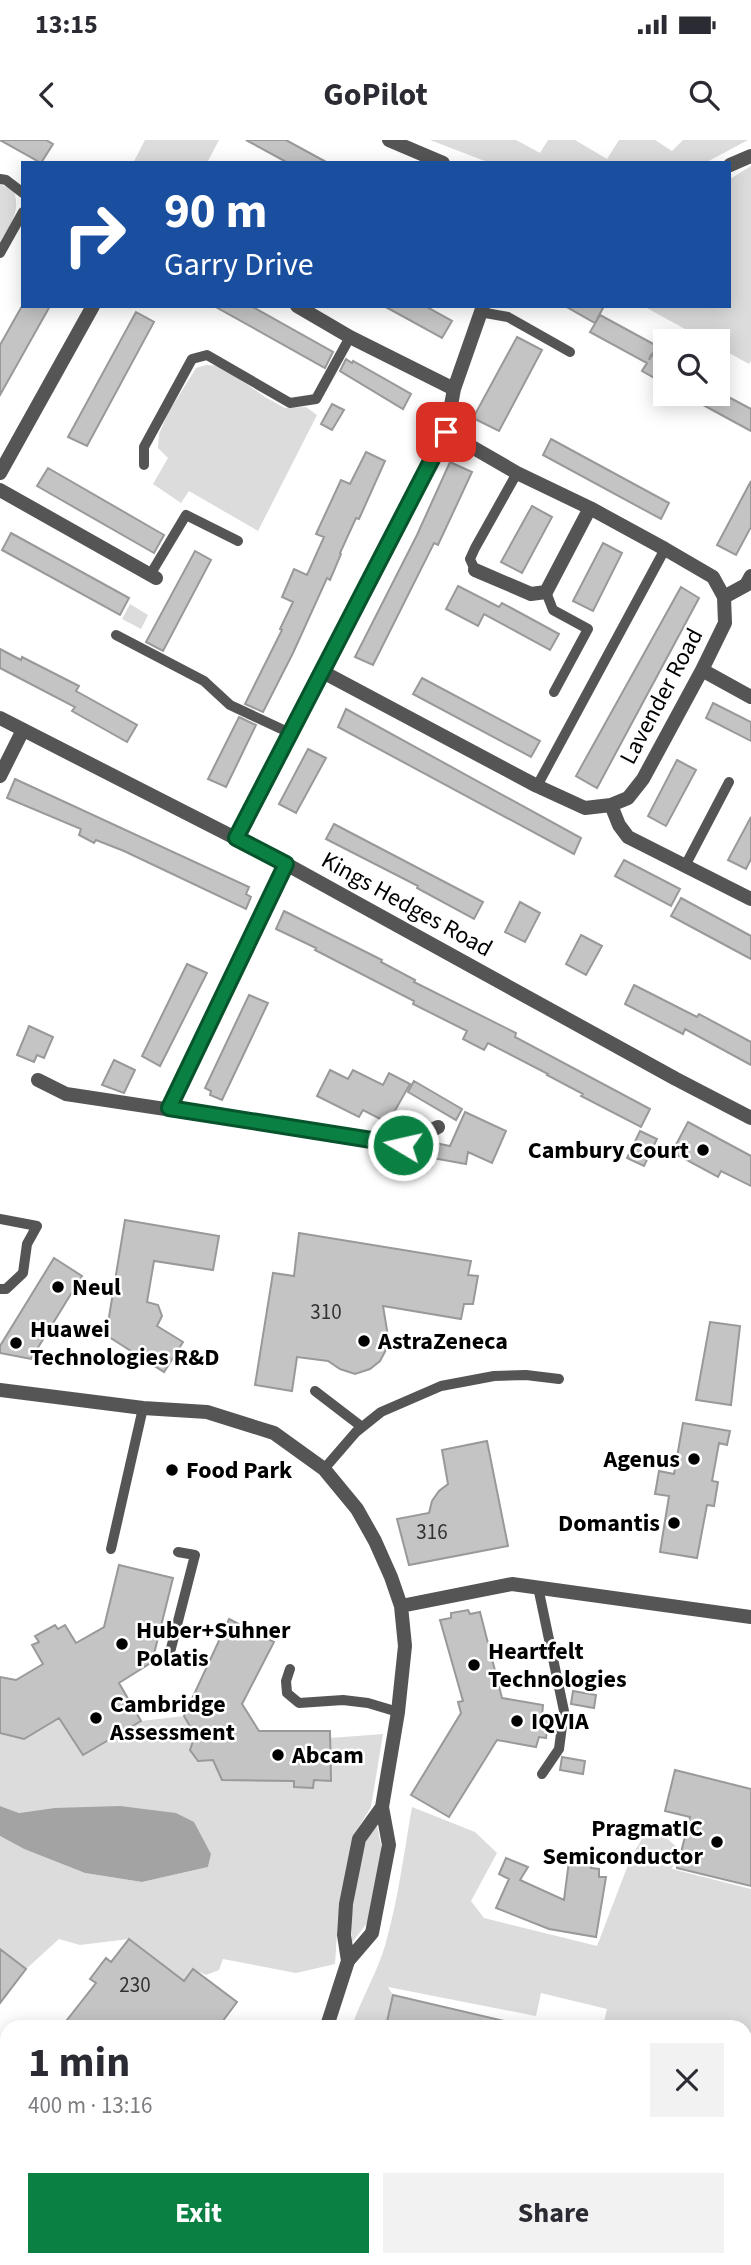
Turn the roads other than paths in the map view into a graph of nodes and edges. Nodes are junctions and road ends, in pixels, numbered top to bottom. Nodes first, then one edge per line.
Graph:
1 (389, 140) edge
2 (751, 156) edge
3 (438, 161) edge
4 (731, 165) edge
5 (0, 179) edge
6 (21, 191) edge
7 (21, 216) edge
8 (0, 253) edge
9 (92, 308) edge
10 (300, 308) edge
11 (482, 309) edge
12 (350, 337) junction
13 (570, 352) dead end
14 (454, 389) junction
15 (446, 432) junction
16 (145, 465) dead end
17 (0, 473) edge
18 (517, 473) junction
19 (0, 490) edge
20 (590, 508) junction
21 (238, 541) dead end
22 (665, 549) junction
23 (475, 570) joint
24 (153, 576) joint
25 (751, 576) edge
26 (546, 592) junction
27 (724, 597) junction
28 (116, 635) dead end
29 (702, 670) junction
30 (321, 671) junction
31 (554, 692) dead end
32 (751, 698) edge
33 (0, 718) edge
34 (23, 730) junction
35 (290, 733) junction
36 (0, 775) edge
37 (729, 782) dead end
38 (537, 786) junction
39 (611, 805) junction
40 (236, 838) junction
41 (286, 864) junction
42 (685, 866) junction
43 (751, 898) edge
44 (38, 1080) dead end
45 (169, 1108) junction
46 (751, 1118) edge
47 (438, 1127) dead end
48 (0, 1219) edge
49 (0, 1289) edge
50 (559, 1379) dead end
51 (0, 1391) edge
52 (315, 1391) dead end
53 (143, 1408) junction
54 (362, 1427) junction
55 (324, 1469) junction
56 (111, 1549) dead end
57 (177, 1552) dead end
58 (538, 1587) junction
59 (401, 1606) junction
60 (751, 1617) edge
61 (168, 1660) dead end
62 (290, 1669) dead end
63 (398, 1712) junction
64 (542, 1774) dead end
65 (382, 1807) junction
66 (348, 1961) junction
67 (329, 2020) edge

1 - 3 street
2 - 4 street
5 - 6 lane
7 - 8 lane
9 - 17 street
10 - 12 street
11 - 13 lane
11 - 14 street
12 - 14 street
12 - 16 lane
14 - 15 street
15 - 18 street
15 - 30 street
18 - 20 street
18 - 23 lane
19 - 24 street
20 - 22 street
20 - 26 street
21 - 24 lane
22 - 27 street
22 - 38 lane
23 - 26 street
25 - 27 street
26 - 31 lane
27 - 29 street, Lavender Road
28 - 35 lane
29 - 32 street
29 - 39 street, Lavender Road
30 - 35 street
30 - 38 street
33 - 34 street, Kings Hedges Road
34 - 36 street
34 - 40 street, Kings Hedges Road
35 - 40 street
37 - 42 lane
38 - 39 street
39 - 42 street
40 - 41 street, Kings Hedges Road
41 - 45 street
41 - 46 street, Kings Hedges Road
42 - 43 street
44 - 45 street
45 - 47 street
48 - 49 lane
50 - 54 lane
51 - 53 street
52 - 54 lane
53 - 55 street
53 - 56 lane
54 - 55 lane
55 - 59 street
57 - 61 lane
58 - 59 street
58 - 60 street
58 - 64 lane
59 - 63 street
62 - 63 lane
63 - 65 street
65 - 66 street
65 - 66 street
66 - 67 street

